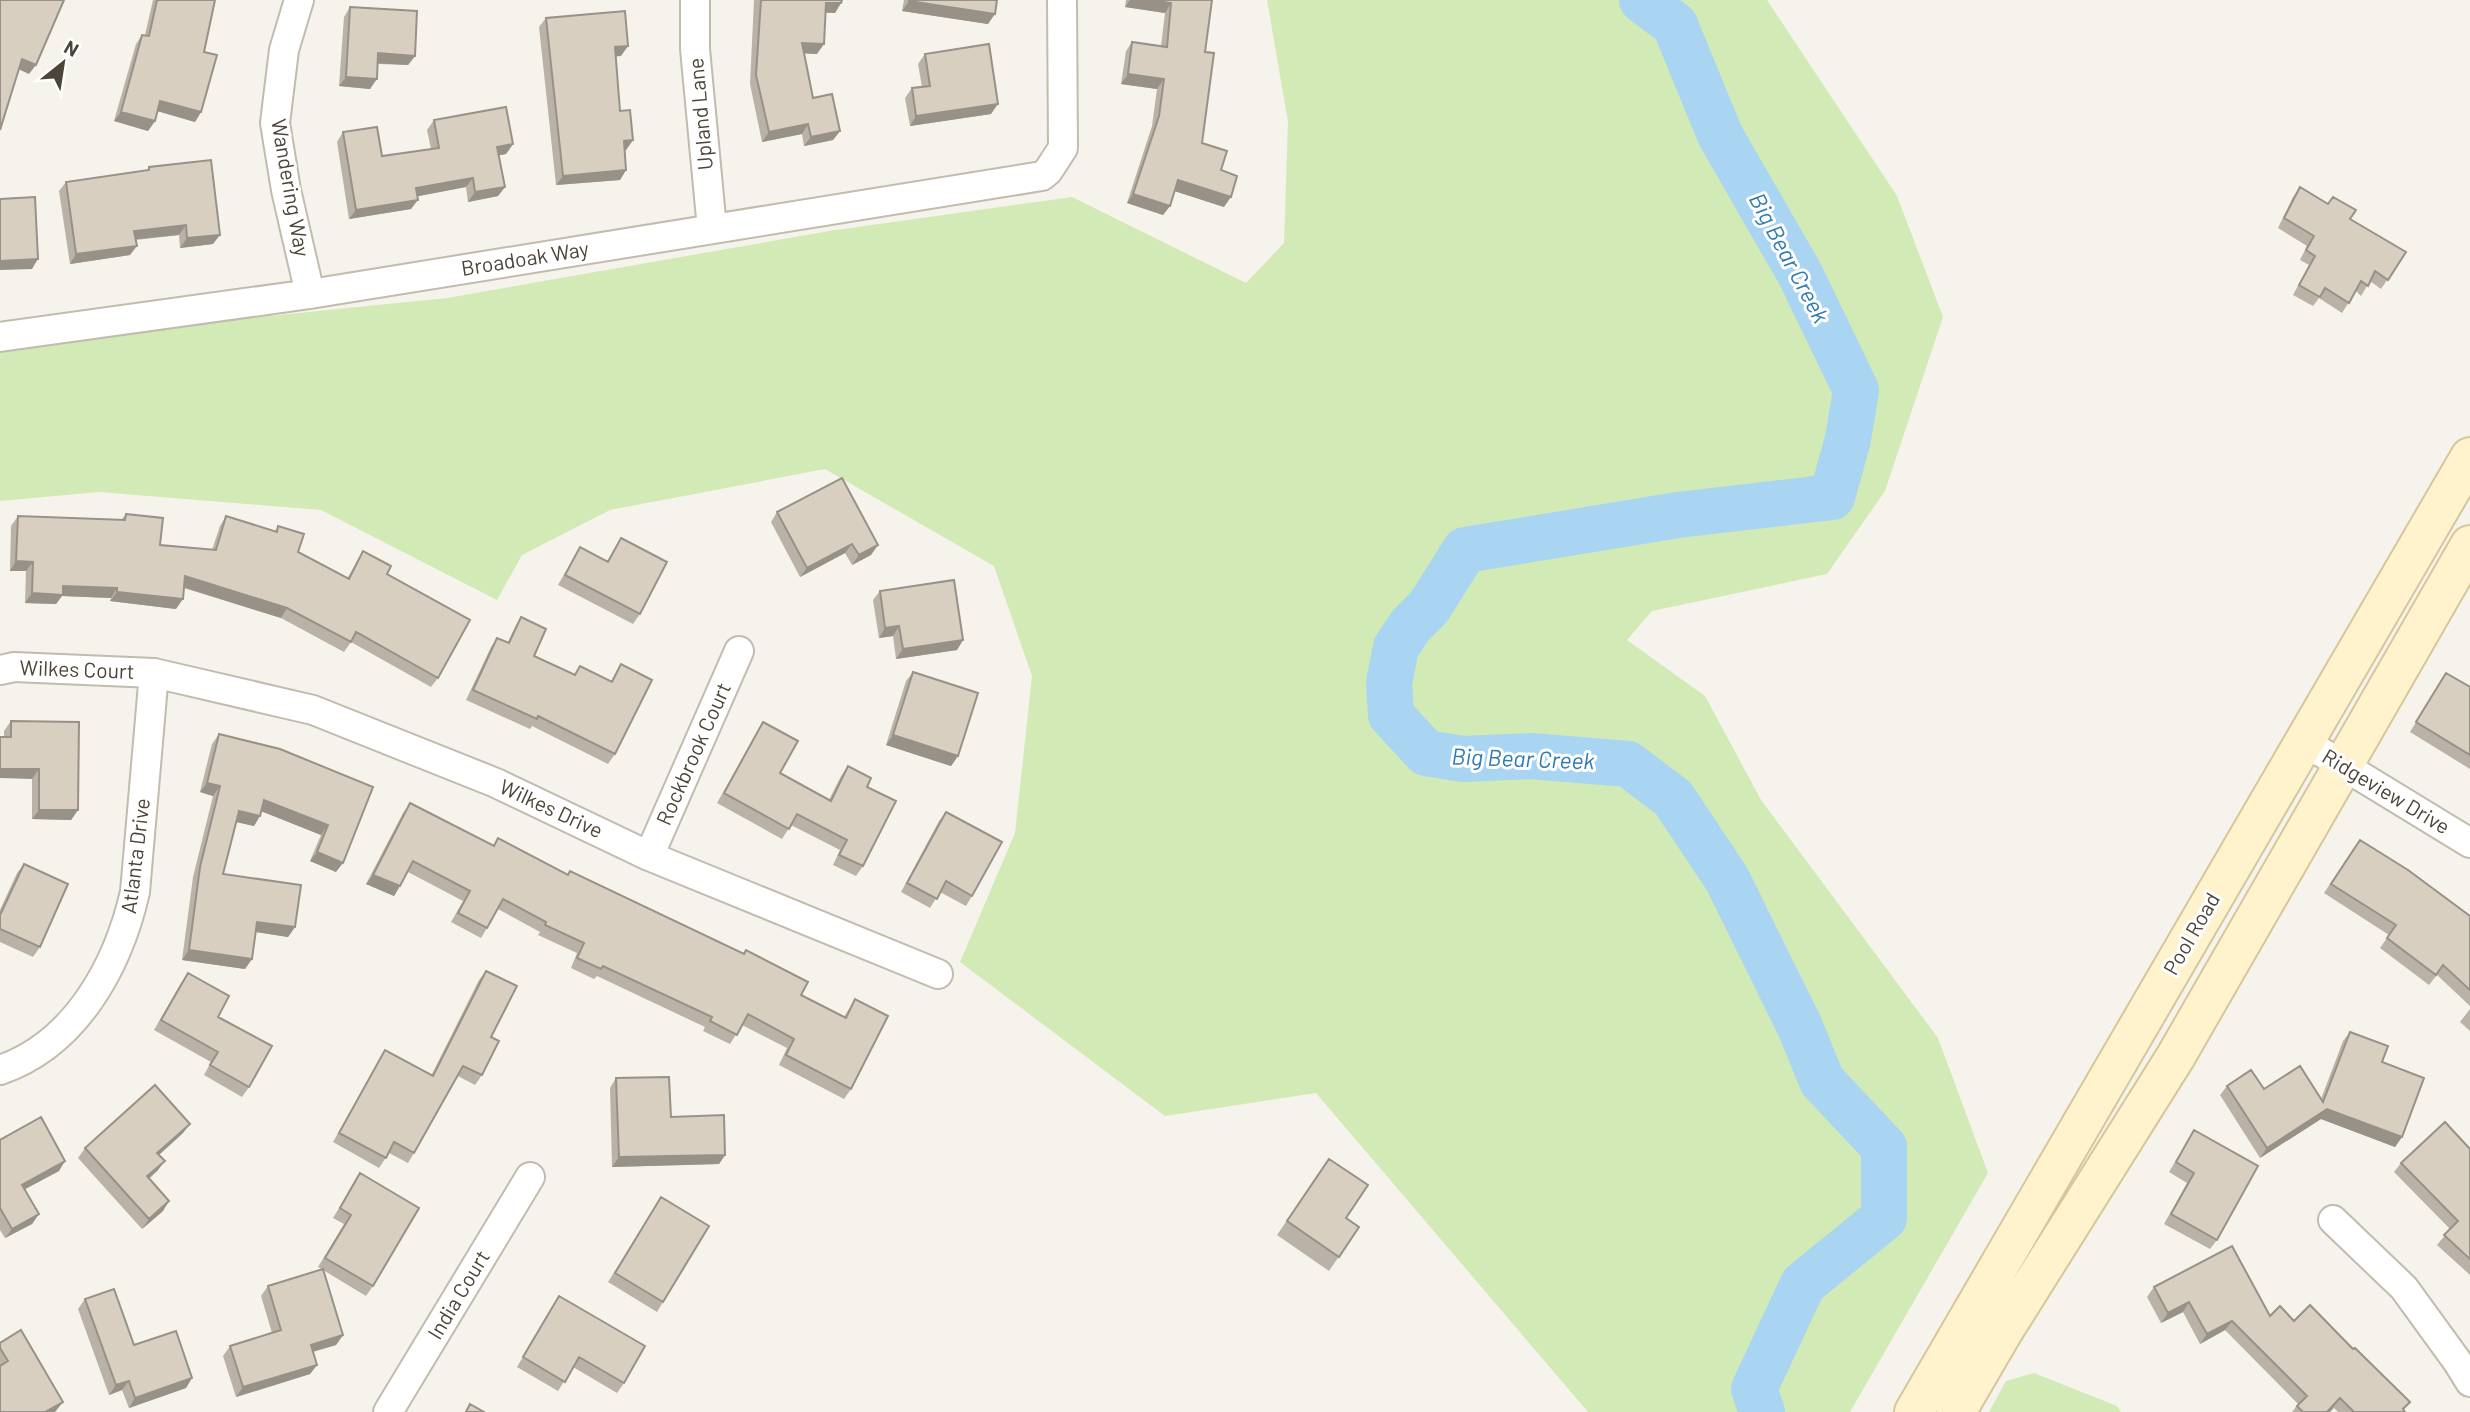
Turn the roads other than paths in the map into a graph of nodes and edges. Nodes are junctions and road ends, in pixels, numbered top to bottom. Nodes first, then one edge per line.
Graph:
1 (299, 0) edge
2 (695, 0) edge
3 (1062, 0) edge
4 (712, 229) junction
5 (310, 294) junction
6 (0, 337) edge
7 (2470, 457) edge
8 (2470, 545) edge
9 (738, 651) dead end
10 (0, 670) edge
11 (154, 673) junction
12 (2303, 741) junction
13 (2344, 765) junction
14 (2470, 843) edge
15 (649, 856) junction
16 (938, 974) dead end
17 (0, 1070) edge
18 (530, 1177) dead end
19 (2333, 1220) dead end
20 (2470, 1382) edge
21 (388, 1412) edge
22 (1914, 1412) edge
23 (1956, 1412) edge

1 - 5 street, Wandering Way
2 - 4 street, Upland Lane
3 - 4 street, Broadoak Way
4 - 5 street, Broadoak Way
5 - 6 street, Broadoak Way
7 - 12 main road, Pool Road
8 - 13 main road
9 - 15 street, Rockbrook Court
10 - 11 street, Wilkes Court
11 - 15 street, Wilkes Drive
11 - 17 street, Atlanta Drive
12 - 13 street, Ridgeview Drive
12 - 22 main road, Pool Road
13 - 14 street, Ridgeview Drive
13 - 23 main road
15 - 16 street, Wilkes Drive
18 - 21 street, India Court
19 - 20 street

